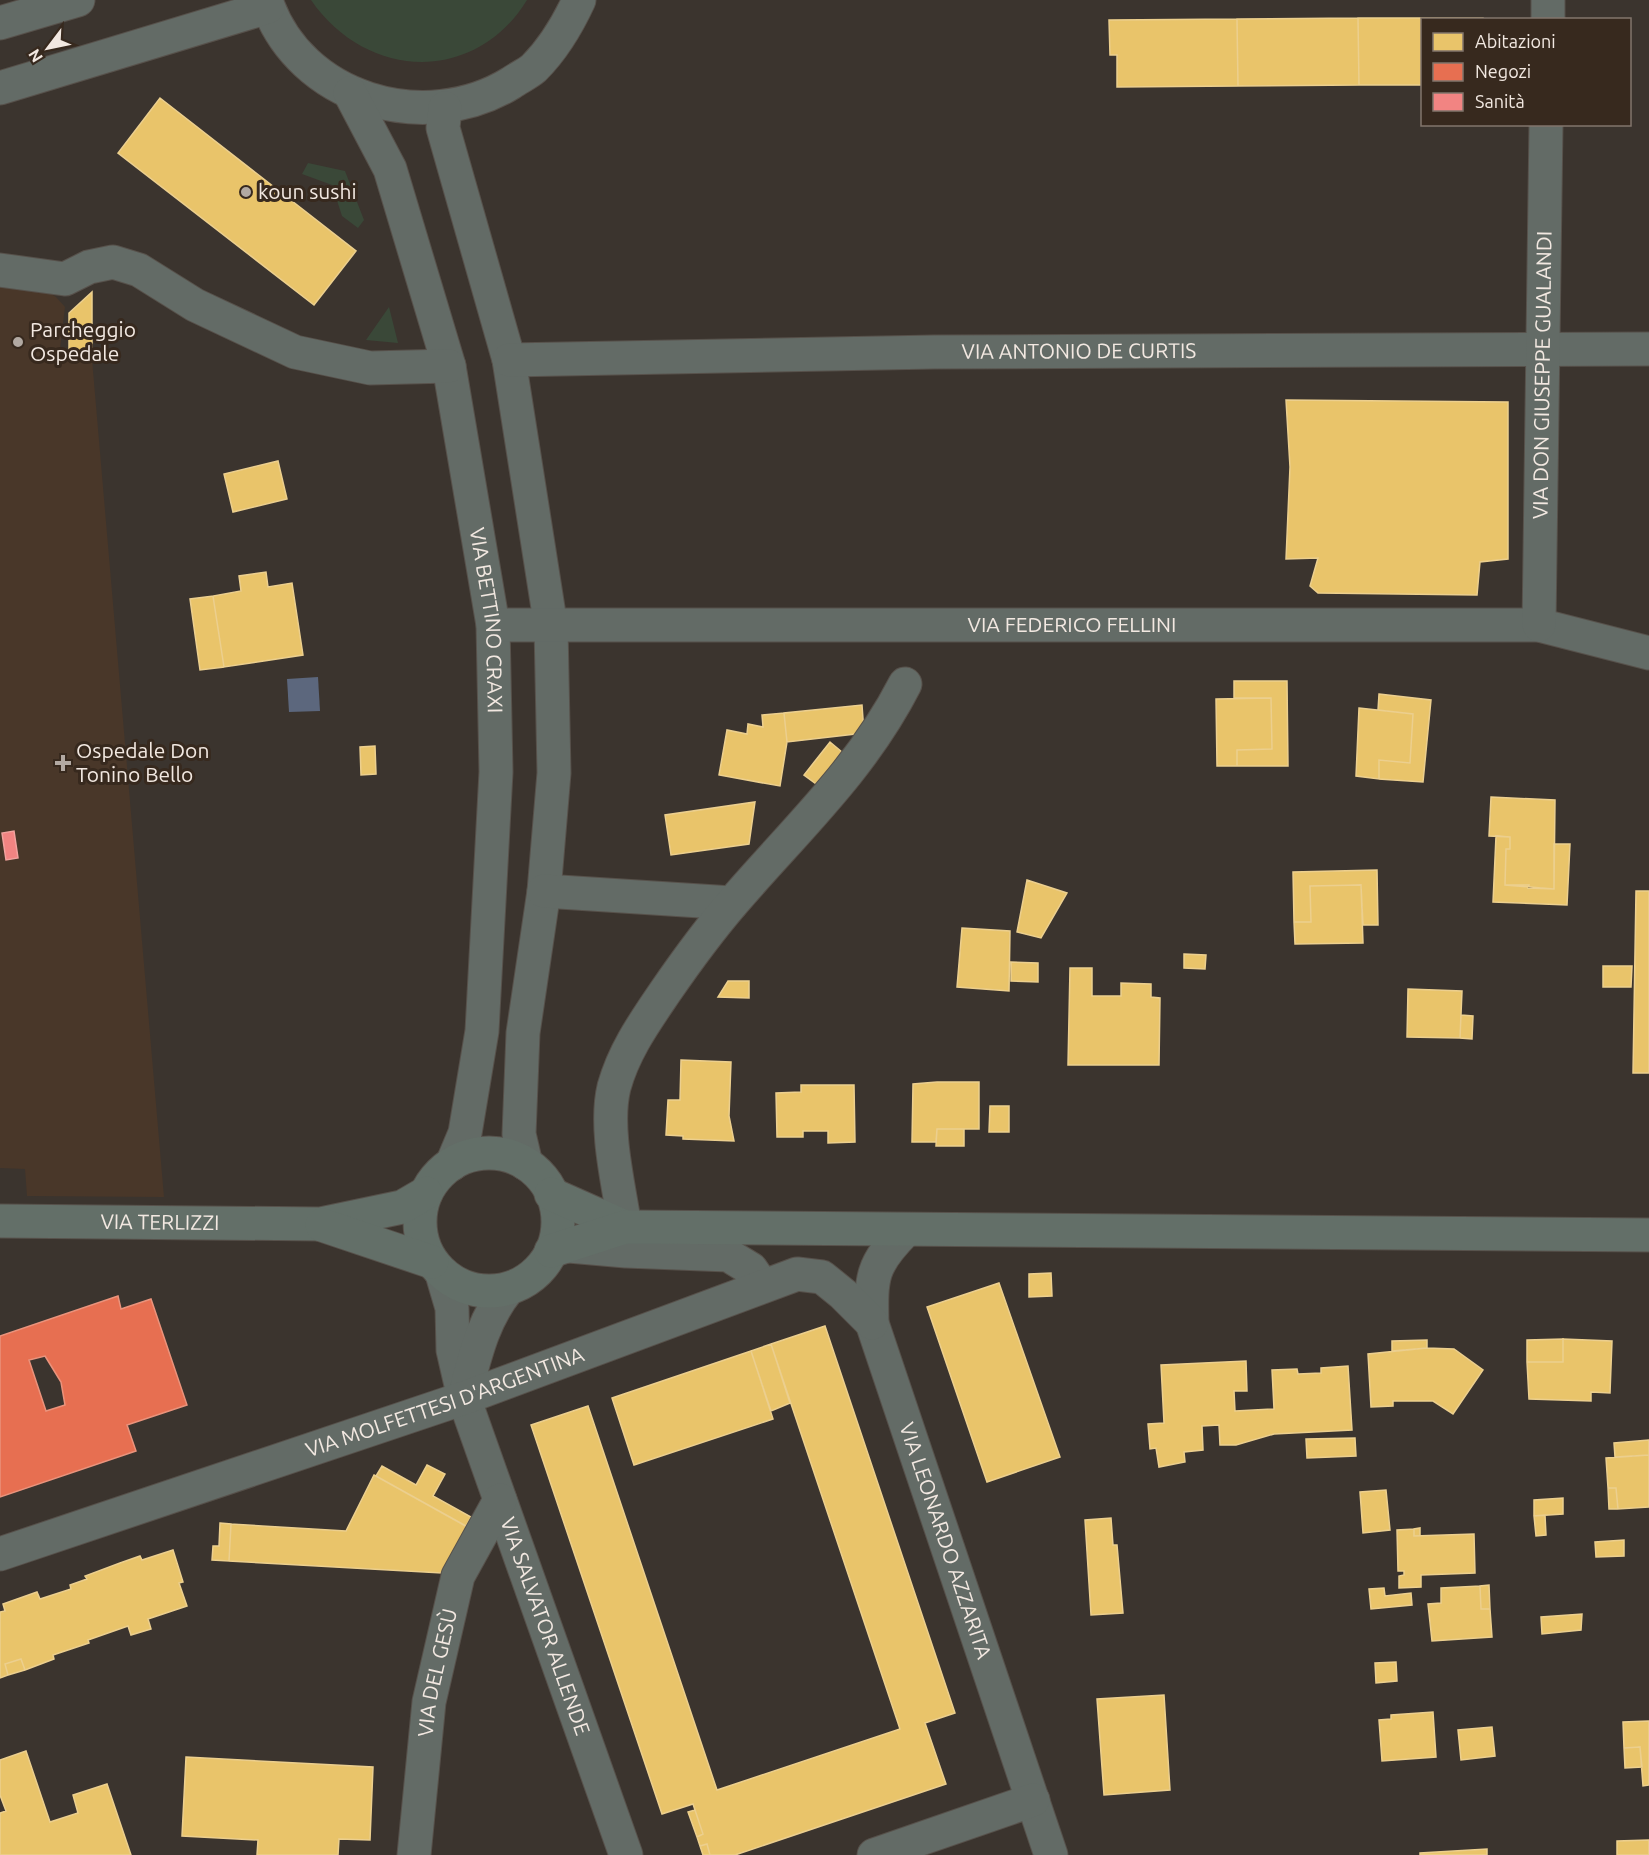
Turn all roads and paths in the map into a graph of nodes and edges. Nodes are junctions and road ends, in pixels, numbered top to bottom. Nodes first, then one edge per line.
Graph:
1 (78, 0) edge
2 (579, 0) edge
3 (1548, 0) edge
4 (267, 3) edge
5 (1548, 18) edge
6 (0, 23) edge
7 (0, 88) edge
8 (350, 93) junction
9 (444, 108) junction
10 (1546, 126) edge
11 (0, 270) edge
12 (1544, 347) junction
13 (1649, 349) edge
14 (510, 360) junction
15 (450, 366) junction
16 (493, 625) junction
17 (1539, 625) junction
18 (551, 627) junction
19 (1649, 652) edge
20 (904, 684) dead end
21 (544, 891) junction
22 (732, 903) junction
23 (452, 1164) junction
24 (526, 1164) junction
25 (426, 1193) junction
26 (551, 1194) junction
27 (0, 1221) edge
28 (321, 1224) junction
29 (625, 1227) junction
30 (905, 1231) junction
31 (1649, 1235) edge
32 (560, 1249) junction
33 (437, 1268) junction
34 (762, 1285) junction
35 (508, 1289) junction
36 (872, 1323) junction
37 (464, 1398) junction
38 (500, 1500) junction
39 (0, 1554) edge
40 (1033, 1800) junction
41 (414, 1855) edge
42 (626, 1855) edge
43 (874, 1855) edge
44 (1051, 1855) edge

1 - 6 street
2 - 9 street
3 - 5 street
4 - 7 street
4 - 8 street
8 - 9 street
8 - 15 street, VIA BETTINO CRAXI
9 - 14 street
10 - 12 street, VIA DON GIUSEPPE GUALANDI
11 - 15 street
12 - 13 street, VIA ANTONIO DE CURTIS
12 - 14 street, VIA ANTONIO DE CURTIS
12 - 17 street, VIA DON GIUSEPPE GUALANDI
14 - 18 street
15 - 16 street, VIA BETTINO CRAXI
16 - 18 street, VIA FEDERICO FELLINI
16 - 23 street, VIA BETTINO CRAXI
17 - 18 street, VIA FEDERICO FELLINI
17 - 19 street, VIA FEDERICO FELLINI
18 - 21 street
20 - 22 street
21 - 22 street
21 - 24 street
22 - 29 street
23 - 24 main road
23 - 25 main road
24 - 26 main road
25 - 28 main road, VIA TERLIZZI
25 - 33 main road
26 - 29 main road
26 - 32 main road
27 - 28 main road, VIA TERLIZZI
28 - 33 main road, VIA TERLIZZI
29 - 30 main road
29 - 32 main road
30 - 31 main road
30 - 36 street, VIA LEONARDO AZZARITA
32 - 34 street
32 - 35 main road
33 - 35 main road
33 - 37 street, VIA SALVATOR ALLENDE
34 - 36 street, VIA MOLFETTESI D'ARGENTINA
34 - 37 street, VIA MOLFETTESI D'ARGENTINA
35 - 37 street
36 - 40 street, VIA LEONARDO AZZARITA
37 - 38 street, VIA SALVATOR ALLENDE
37 - 39 street, VIA MOLFETTESI D'ARGENTINA
38 - 41 street, VIA DEL GESÙ
38 - 42 street, VIA SALVATOR ALLENDE
40 - 43 street
40 - 44 street, VIA LEONARDO AZZARITA

